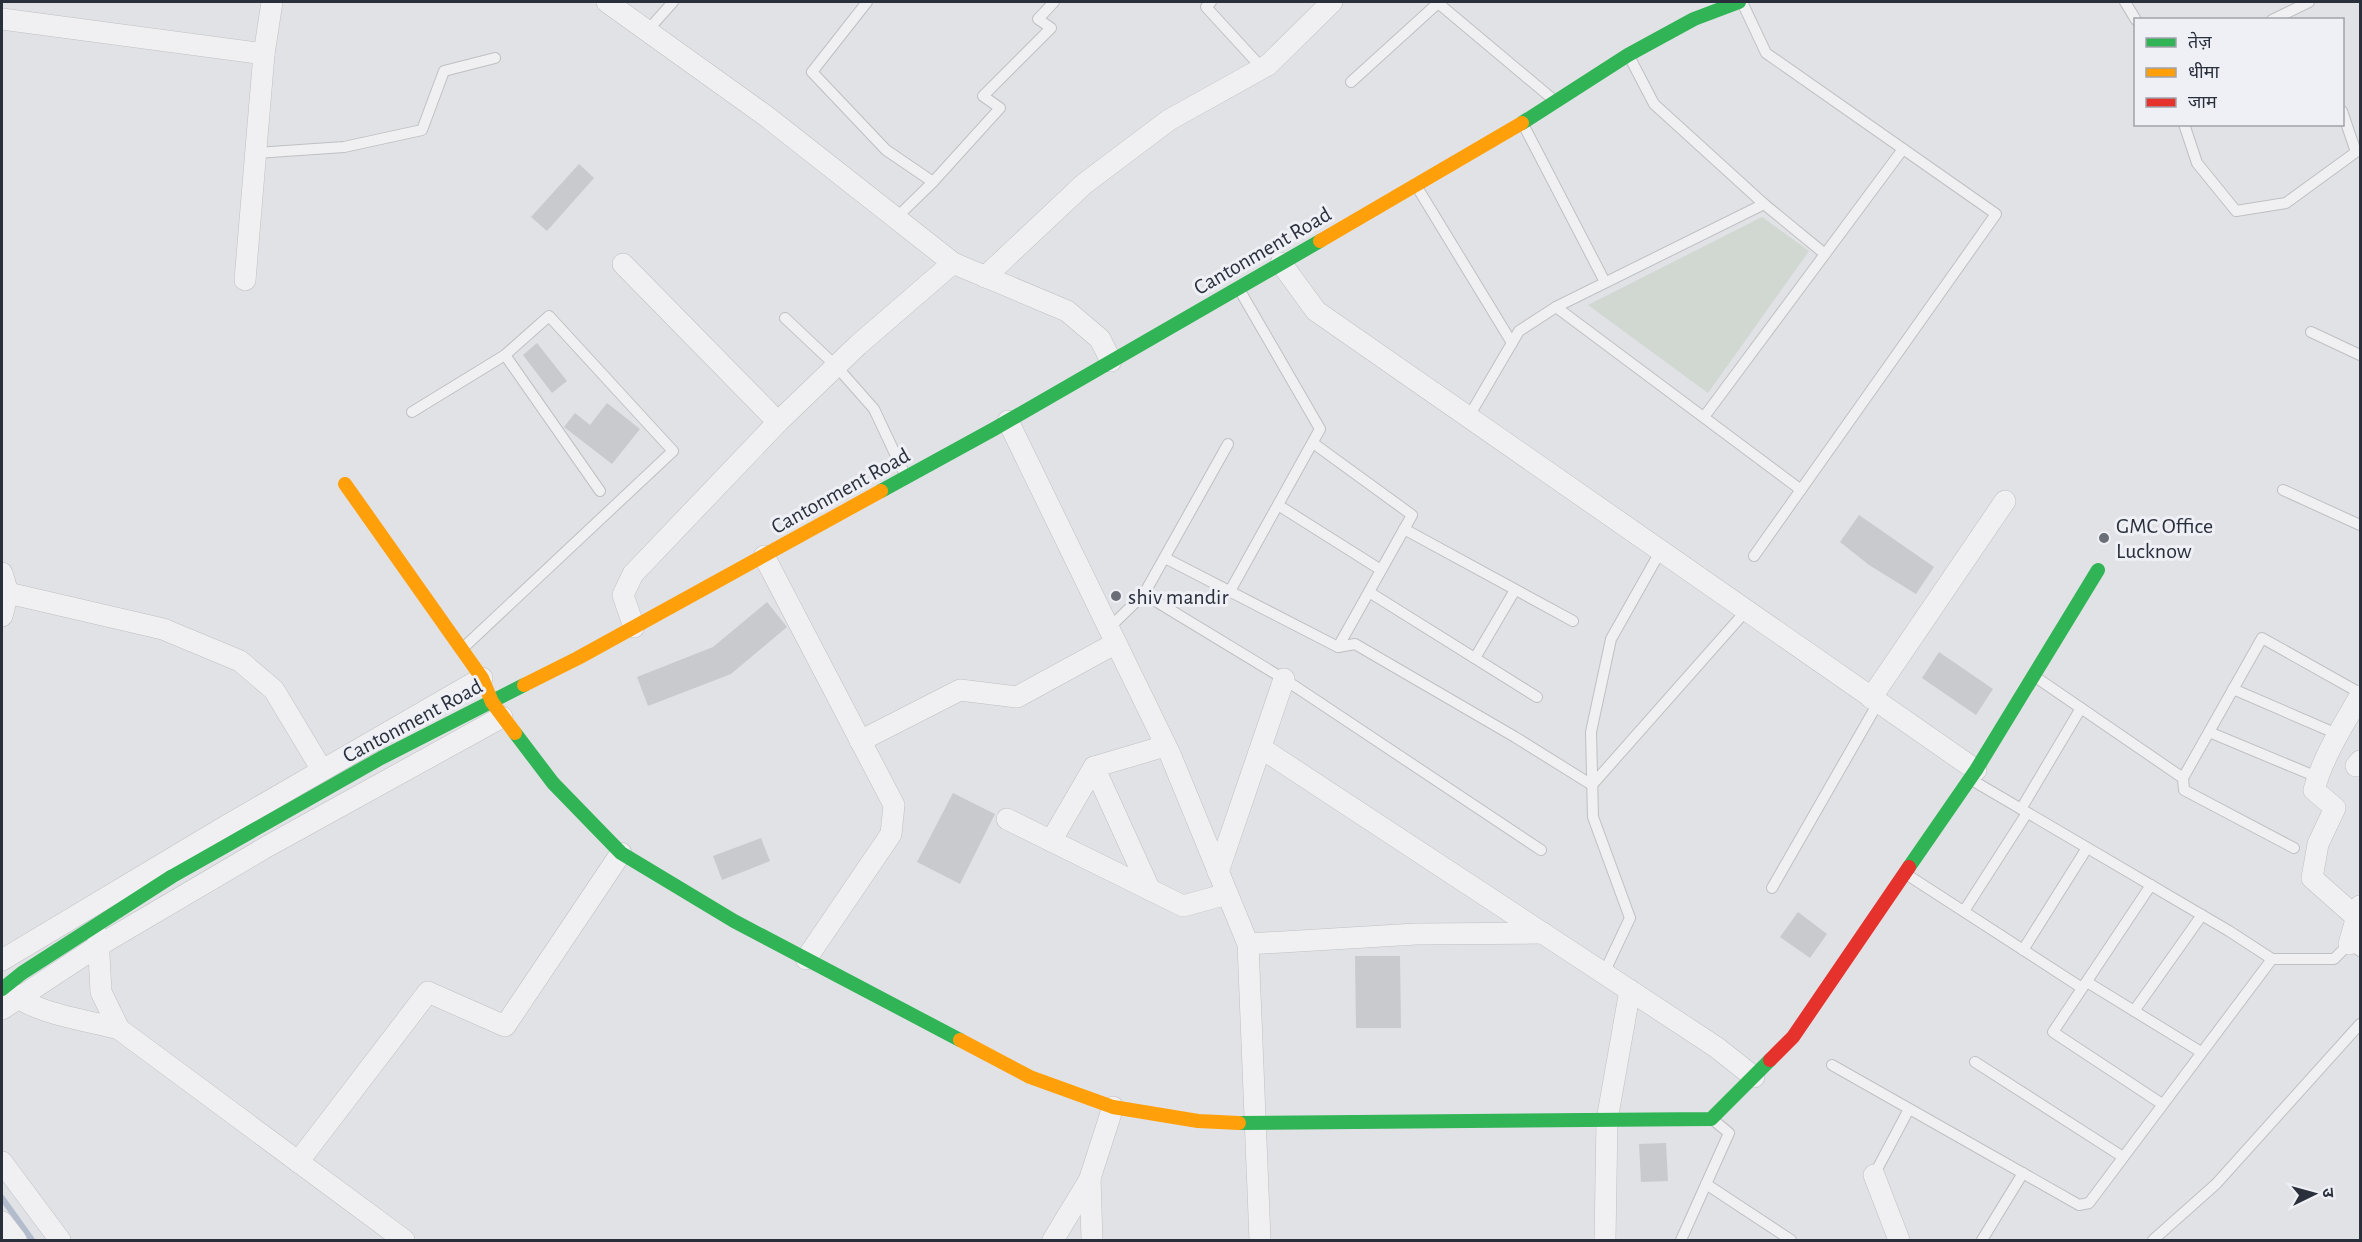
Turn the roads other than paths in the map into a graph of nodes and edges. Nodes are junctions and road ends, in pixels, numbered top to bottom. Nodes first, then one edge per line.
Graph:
1 (272, 2) edge
2 (607, 2) edge
3 (673, 2) edge
4 (867, 2) edge
5 (1054, 2) edge
6 (1211, 2) edge
7 (1332, 2) edge
8 (1714, 2) edge
9 (1734, 2) edge
10 (2125, 2) edge
11 (2309, 2) edge
12 (2295, 9) junction
13 (2135, 18) edge
14 (2276, 18) edge
15 (2299, 18) edge
16 (2, 19) edge
17 (1694, 19) junction
18 (648, 30) junction
19 (264, 54) junction
20 (1628, 55) junction
21 (495, 58) dead end
22 (1263, 68) junction
23 (1351, 82) dead end
24 (1555, 101) junction
25 (2344, 114) edge
26 (1523, 123) junction
27 (2185, 126) edge
28 (1903, 149) junction
29 (256, 153) junction
30 (933, 182) junction
31 (1417, 185) junction
32 (1764, 204) junction
33 (896, 218) junction
34 (1825, 254) junction
35 (953, 263) junction
36 (1281, 263) junction
37 (623, 264) dead end
38 (985, 277) junction
39 (245, 280) dead end
40 (1605, 282) junction
41 (1238, 288) junction
42 (1556, 307) junction
43 (785, 318) dead end
44 (2311, 332) dead end
45 (1512, 343) junction
46 (2361, 354) edge
47 (504, 356) junction
48 (1111, 361) junction
49 (836, 366) junction
50 (412, 412) dead end
51 (1704, 417) junction
52 (1468, 418) junction
53 (1008, 421) junction
54 (778, 422) junction
55 (1313, 443) junction
56 (1228, 444) dead end
57 (906, 477) junction
58 (345, 484) dead end
59 (1801, 490) junction
60 (2283, 490) dead end
61 (600, 491) dead end
62 (2005, 501) dead end
63 (1278, 505) junction
64 (2361, 525) edge
65 (1404, 529) junction
66 (1660, 552) junction
67 (764, 556) junction
68 (1754, 556) dead end
69 (1165, 558) junction
70 (1381, 570) junction
71 (2098, 570) dead end
72 (5, 583) edge
73 (1515, 590) junction
74 (1230, 591) junction
75 (1369, 591) junction
76 (1144, 594) junction
77 (1745, 612) junction
78 (2, 616) edge
79 (1573, 621) dead end
80 (634, 627) junction
81 (1112, 636) junction
82 (1338, 647) junction
83 (462, 649) junction
84 (1475, 658) junction
85 (2034, 676) junction
86 (482, 678) junction
87 (1284, 679) junction
88 (2233, 689) junction
89 (2361, 694) edge
90 (1537, 698) dead end
91 (1874, 701) junction
92 (2081, 708) junction
93 (497, 710) junction
94 (2209, 732) junction
95 (2337, 734) junction
96 (860, 741) junction
97 (1165, 746) junction
98 (1261, 748) junction
99 (1094, 767) junction
100 (322, 770) junction
101 (1973, 775) junction
102 (2317, 777) junction
103 (2183, 778) junction
104 (1592, 785) junction
105 (2024, 811) junction
106 (1007, 819) dead end
107 (1051, 841) junction
108 (2087, 848) junction
109 (2294, 848) dead end
110 (1541, 850) dead end
111 (621, 853) junction
112 (1218, 872) junction
113 (1905, 873) junction
114 (2151, 885) junction
115 (1772, 888) dead end
116 (1150, 890) junction
117 (1227, 894) junction
118 (97, 903) junction
119 (1964, 911) junction
120 (2358, 912) edge
121 (2202, 915) junction
122 (1543, 933) junction
123 (1248, 944) junction
124 (98, 946) junction
125 (2355, 947) edge
126 (2023, 950) junction
127 (806, 959) junction
128 (2272, 959) junction
129 (2, 960) edge
130 (1604, 973) junction
131 (2, 979) edge
132 (2084, 985) junction
133 (1630, 990) junction
134 (7, 999) edge
135 (2134, 1011) junction
136 (2361, 1024) edge
137 (119, 1029) junction
138 (2201, 1052) junction
139 (1975, 1062) dead end
140 (1832, 1065) dead end
141 (1754, 1077) junction
142 (2162, 1104) junction
143 (1113, 1107) junction
144 (1909, 1109) junction
145 (1712, 1119) junction
146 (1607, 1120) junction
147 (1255, 1124) junction
148 (2123, 1156) junction
149 (2, 1162) edge
150 (298, 1162) junction
151 (2023, 1173) junction
152 (1874, 1175) joint
153 (1090, 1178) junction
154 (1706, 1184) junction
155 (2, 1222) edge
156 (1894, 1237) edge
157 (16, 1240) edge
158 (60, 1240) edge
159 (404, 1240) edge
160 (1053, 1240) edge
161 (1092, 1240) edge
162 (1260, 1240) edge
163 (1605, 1240) edge
164 (1681, 1240) edge
165 (1791, 1240) edge
166 (1982, 1240) edge
167 (2153, 1240) edge

1 - 19 street
2 - 18 street
3 - 18 lane
4 - 30 lane
5 - 30 lane
6 - 22 lane
7 - 22 street
8 - 17 street, Cantonment Road
9 - 17 street, Cantonment Road
9 - 28 lane
10 - 13 lane
11 - 12 lane
12 - 14 lane
12 - 15 lane
16 - 19 street
17 - 20 street, Cantonment Road
18 - 33 street
19 - 29 street
20 - 24 street, Cantonment Road
20 - 32 lane
21 - 29 lane
22 - 38 street
23 - 24 lane
24 - 26 street, Cantonment Road
25 - 27 lane
26 - 31 street, Cantonment Road
26 - 40 lane
28 - 34 lane
28 - 59 lane
29 - 39 street
30 - 33 lane
31 - 36 street, Cantonment Road
31 - 45 lane
32 - 34 lane
32 - 40 lane
33 - 35 street
34 - 51 lane
35 - 38 street
35 - 49 street
36 - 41 street, Cantonment Road
36 - 52 street
37 - 54 street
38 - 48 street
40 - 42 lane
41 - 48 street, Cantonment Road
41 - 55 lane
42 - 45 lane
42 - 51 lane
43 - 49 lane
44 - 46 lane
45 - 52 lane
47 - 50 lane
47 - 61 lane
47 - 83 lane
48 - 53 street, Cantonment Road
49 - 54 street
49 - 57 lane
51 - 59 lane
52 - 66 street
53 - 57 street, Cantonment Road
53 - 81 street
54 - 80 street
55 - 63 lane
55 - 65 lane
56 - 69 lane
57 - 67 street, Cantonment Road
58 - 83 street
59 - 68 lane
60 - 64 lane
62 - 91 street
63 - 70 lane
63 - 74 lane
65 - 70 lane
65 - 73 lane
66 - 77 street
66 - 104 lane
67 - 80 street, Cantonment Road
67 - 96 street
69 - 74 lane
69 - 76 lane
70 - 75 lane
71 - 85 street
72 - 78 street
72 - 100 street
73 - 79 lane
73 - 84 lane
74 - 82 lane
75 - 82 lane
75 - 84 lane
76 - 81 lane
76 - 87 lane
77 - 91 street
77 - 104 lane
80 - 93 street, Cantonment Road
81 - 96 street
81 - 97 street
82 - 104 lane
83 - 86 street
84 - 90 lane
85 - 92 lane
85 - 101 street
86 - 93 street
86 - 100 street
87 - 98 street
87 - 110 lane
88 - 89 lane
88 - 94 lane
88 - 95 lane
89 - 95 street
91 - 101 street
91 - 115 lane
92 - 103 lane
92 - 105 lane
93 - 111 street
93 - 124 street
93 - 134 street, Cantonment Road, bridge
94 - 102 lane
94 - 103 lane
95 - 102 street
96 - 127 street
97 - 99 street
97 - 112 street
98 - 112 street
98 - 122 street
99 - 107 street
99 - 116 street
100 - 118 street
101 - 105 lane
101 - 113 street
102 - 120 street
103 - 109 lane
104 - 130 lane
105 - 108 lane
105 - 119 lane
106 - 107 street
107 - 116 street
108 - 114 lane
108 - 126 lane
111 - 127 street
111 - 150 street
112 - 117 street
113 - 119 lane
113 - 141 street
114 - 121 lane
114 - 132 lane
116 - 117 street
117 - 123 street
118 - 124 street
118 - 129 street
119 - 126 lane
120 - 125 street
121 - 128 lane
121 - 135 lane
122 - 123 street
122 - 130 street
123 - 147 street
124 - 134 street
124 - 137 street
125 - 128 lane
126 - 132 lane
127 - 143 street
128 - 138 lane
130 - 133 street
131 - 134 street
132 - 135 lane
132 - 142 lane
133 - 141 street
133 - 146 street
134 - 137 street
135 - 138 lane
136 - 167 lane
137 - 150 street
138 - 142 lane
139 - 148 lane
140 - 144 lane
141 - 145 street
142 - 148 lane
143 - 147 street
143 - 153 street
144 - 151 lane
144 - 152 lane
145 - 146 street
145 - 154 lane
146 - 147 street
146 - 163 street
147 - 162 street
148 - 151 lane
149 - 158 street
150 - 159 street
151 - 166 lane
152 - 156 street
153 - 160 street
153 - 161 street
154 - 164 lane
154 - 165 lane
155 - 157 street

